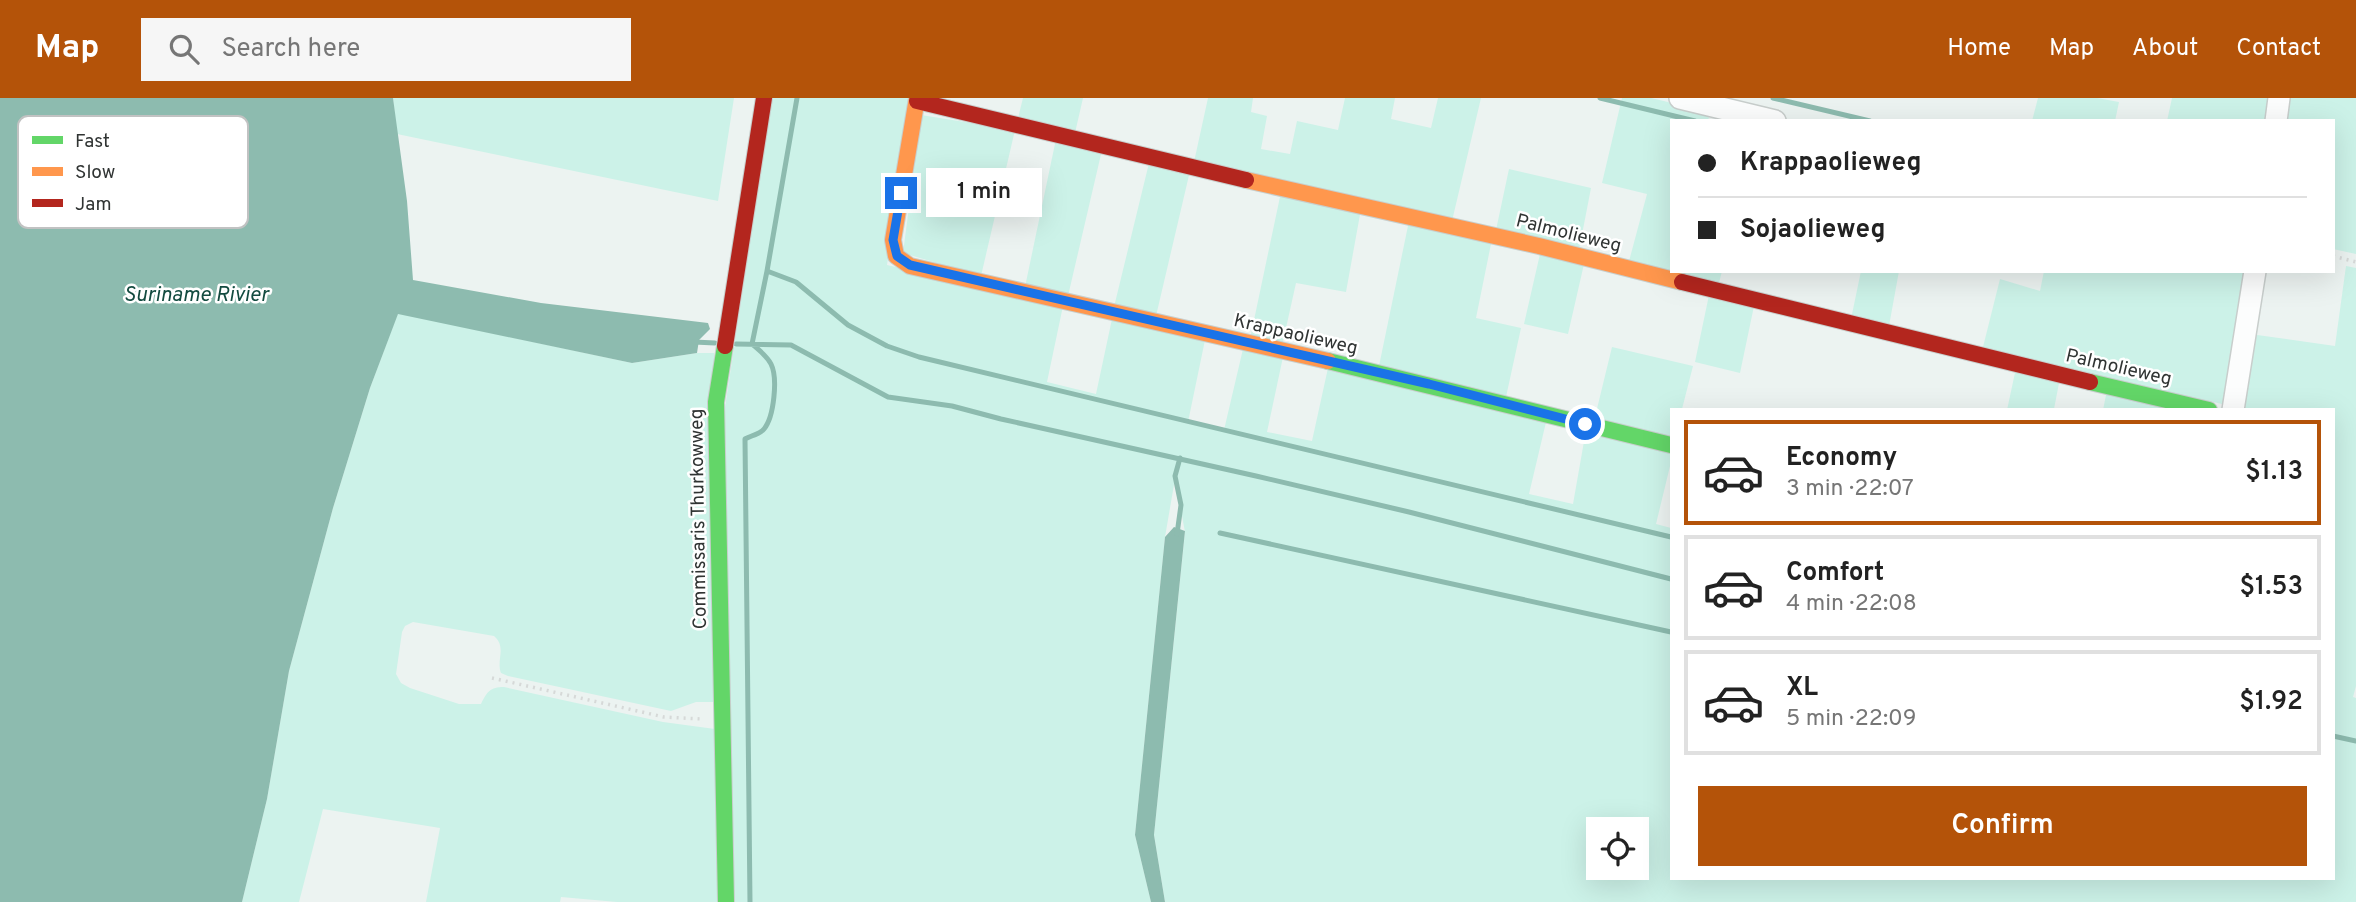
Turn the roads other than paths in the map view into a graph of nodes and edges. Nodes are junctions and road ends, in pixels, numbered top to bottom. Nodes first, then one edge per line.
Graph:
1 (764, 98) edge
2 (1680, 98) edge
3 (2279, 98) edge
4 (917, 99) edge
5 (1767, 119) edge
6 (2276, 119) edge
7 (2255, 273) edge
8 (2201, 408) edge
9 (2233, 408) edge
10 (1670, 445) edge
11 (726, 902) edge

1 - 11 street, Commissaris Thurkowweg
2 - 5 street
3 - 6 street
4 - 8 street, Palmolieweg
4 - 10 street, Krappaolieweg
7 - 9 street

